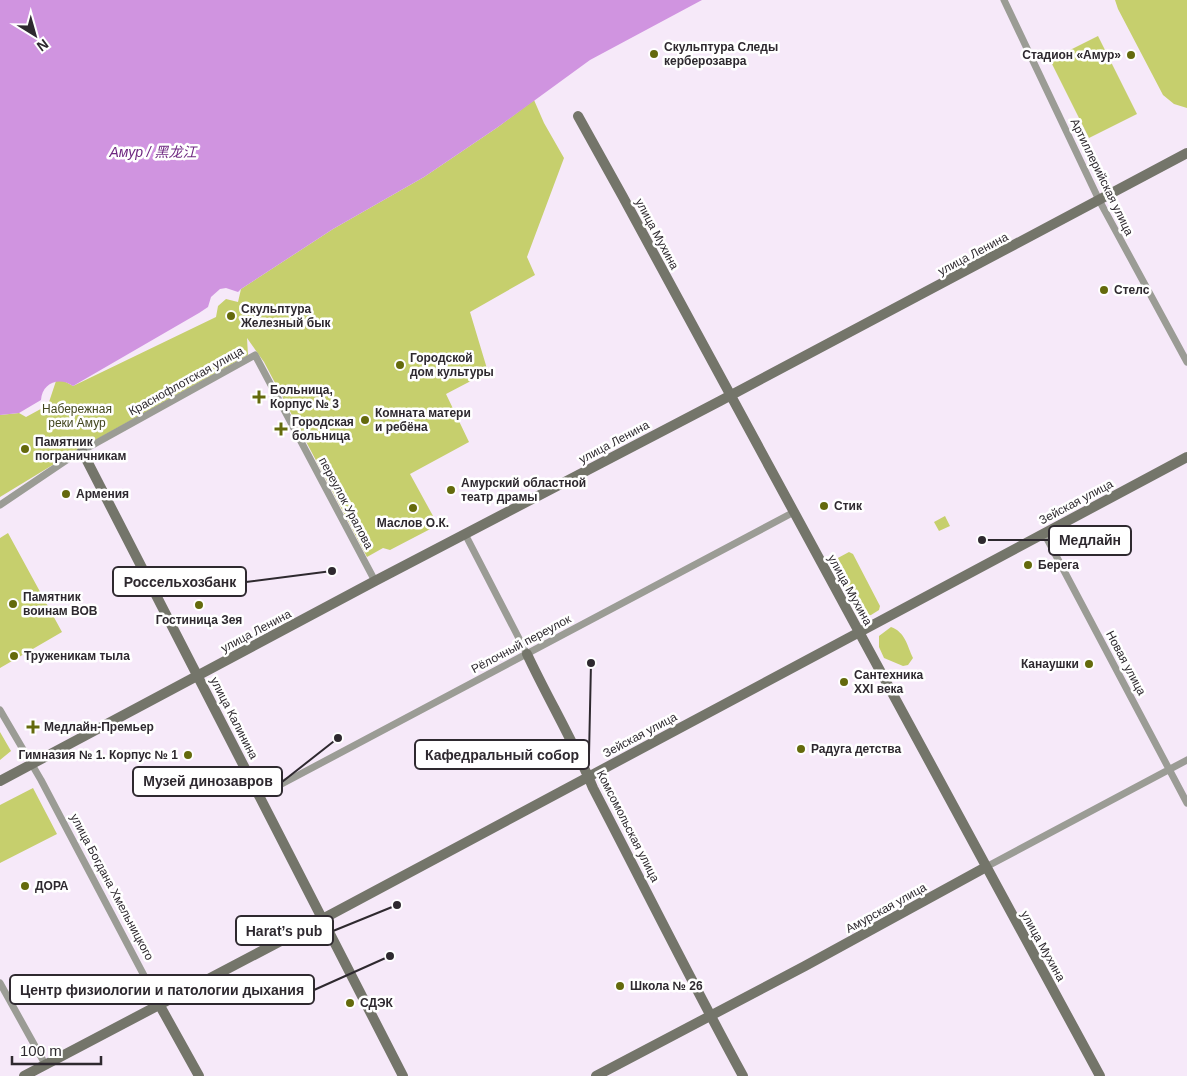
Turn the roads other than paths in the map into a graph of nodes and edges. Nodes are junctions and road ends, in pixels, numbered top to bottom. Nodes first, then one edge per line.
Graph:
1 (1004, 0) edge
2 (578, 116) dead end
3 (1187, 153) edge
4 (1098, 200) junction
5 (255, 355) joint
6 (1187, 362) edge
7 (730, 395) junction
8 (82, 451) junction
9 (1187, 457) edge
10 (0, 505) edge
11 (794, 512) junction
12 (1044, 533) junction
13 (465, 534) junction
14 (375, 581) junction
15 (859, 632) junction
16 (527, 654) junction
17 (199, 676) junction
18 (0, 710) edge
19 (1187, 760) edge
20 (32, 764) junction
21 (1169, 769) junction
22 (588, 776) junction
23 (0, 781) edge
24 (259, 796) junction
25 (1187, 803) edge
26 (986, 867) junction
27 (323, 919) junction
28 (0, 982) edge
29 (159, 1004) junction
30 (710, 1016) junction
31 (45, 1064) junction
32 (24, 1076) edge
33 (199, 1076) edge
34 (403, 1076) edge
35 (596, 1076) edge
36 (743, 1076) edge
37 (1100, 1076) edge

1 - 4 street, Артиллерийская улица
2 - 7 main road, улица Мухина
3 - 4 main road, улица Ленина
4 - 6 street, Артиллерийская улица
4 - 7 main road, улица Ленина
5 - 8 street, Краснофлотская улица
5 - 14 street, переулок Уралова
7 - 11 main road, улица Мухина
7 - 13 main road, улица Ленина
8 - 10 street, Краснофлотская улица
8 - 17 main road, улица Калинина
9 - 12 main road, Зейская улица
11 - 15 main road, улица Мухина
11 - 16 street, Рёлочный переулок
12 - 15 main road, Зейская улица
12 - 21 street, Новая улица
13 - 14 main road, улица Ленина
13 - 16 street, Комсомольская улица
14 - 17 main road, улица Ленина
15 - 22 main road, Зейская улица
15 - 26 main road, улица Мухина
16 - 22 main road, Комсомольская улица
16 - 24 street, Рёлочный переулок
17 - 20 main road, улица Ленина
17 - 24 main road, улица Калинина
18 - 20 street, улица Богдана Хмельницкого
19 - 21 street, Амурская улица
20 - 23 main road, улица Ленина
20 - 29 street, улица Богдана Хмельницкого
21 - 25 street, Новая улица
21 - 26 street, Амурская улица
22 - 27 main road, Зейская улица
22 - 30 main road, Комсомольская улица
24 - 27 main road, улица Калинина
26 - 30 main road, Амурская улица
26 - 37 main road, улица Мухина
27 - 29 main road, Зейская улица
27 - 34 main road, улица Калинина
28 - 31 street
29 - 31 main road, Зейская улица
29 - 33 main road, улица Богдана Хмельницкого
30 - 35 main road, Амурская улица
30 - 36 main road, Комсомольская улица
31 - 32 main road, Зейская улица

